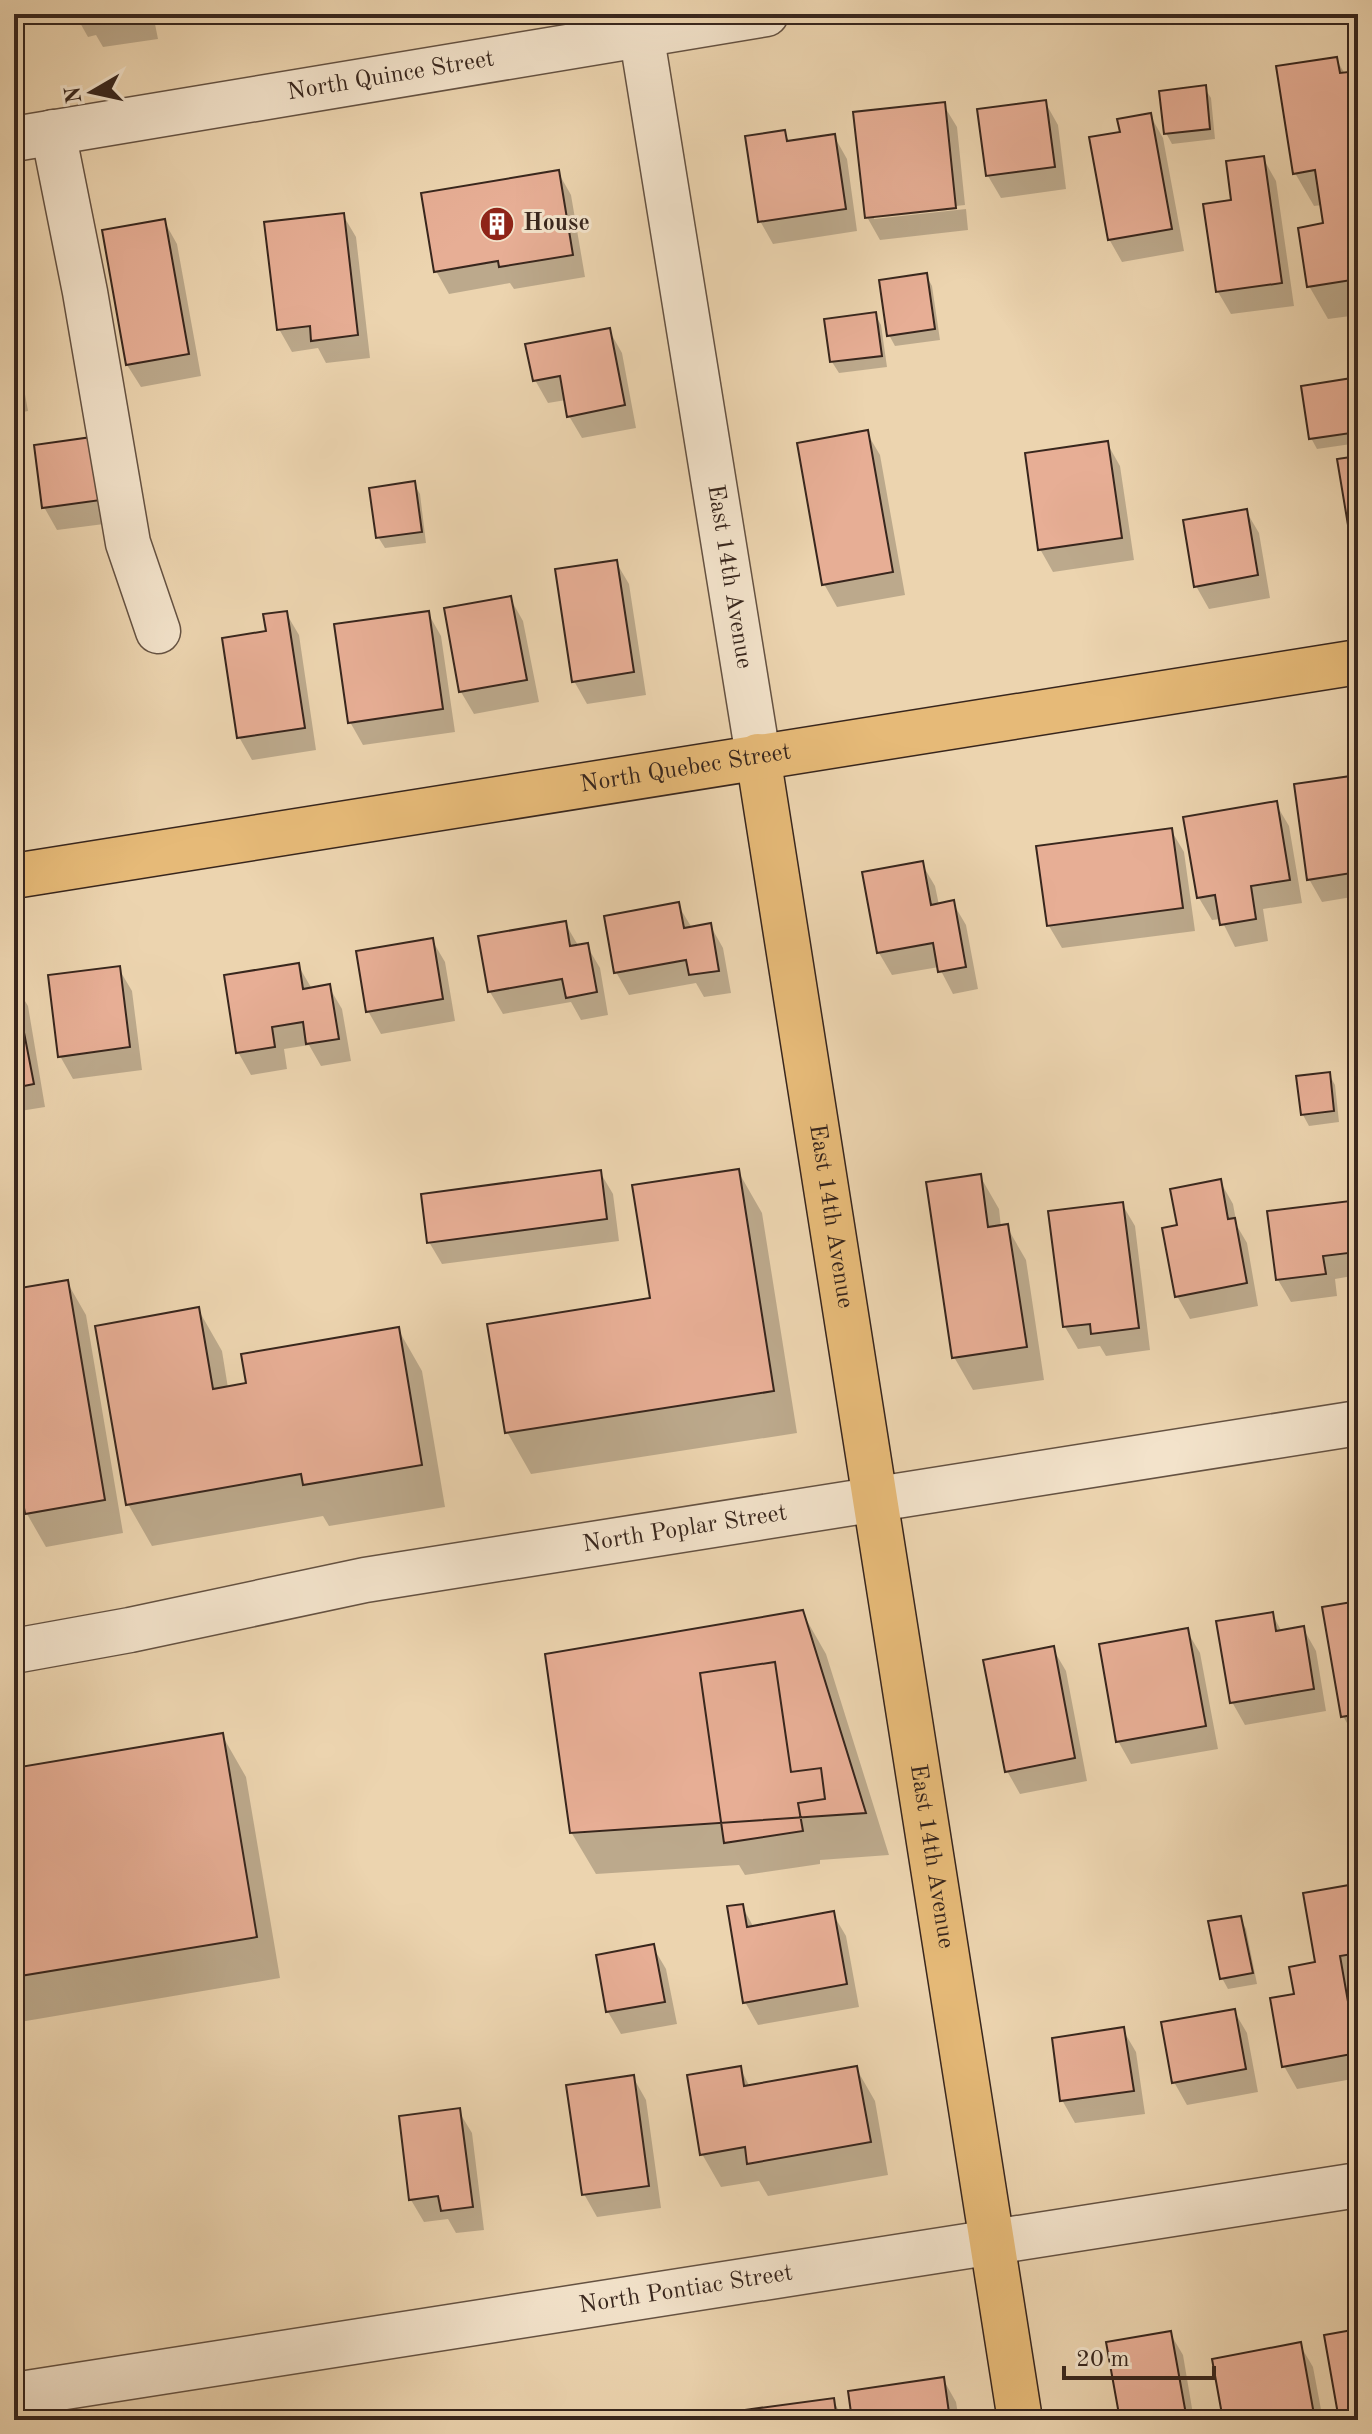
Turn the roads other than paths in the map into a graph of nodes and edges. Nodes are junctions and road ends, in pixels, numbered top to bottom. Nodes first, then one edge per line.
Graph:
1 (766, 14) edge
2 (640, 24) edge
3 (34, 136) edge
4 (158, 631) dead end
5 (1358, 662) edge
6 (758, 756) junction
7 (14, 876) edge
8 (1358, 1423) edge
9 (874, 1499) junction
10 (14, 1651) edge
11 (1358, 2185) edge
12 (991, 2243) junction
13 (14, 2395) edge
14 (1020, 2420) edge

1 - 2 street, North Quince Street
2 - 3 street, North Quince Street
2 - 6 street, East 14th Avenue
3 - 4 street
5 - 6 main road, North Quebec Street
6 - 7 main road, North Quebec Street
6 - 9 main road, East 14th Avenue
8 - 9 street, North Poplar Street
9 - 10 street, North Poplar Street
9 - 12 main road, East 14th Avenue
11 - 12 street, North Pontiac Street
12 - 13 street, North Pontiac Street
12 - 14 main road, East 14th Avenue

